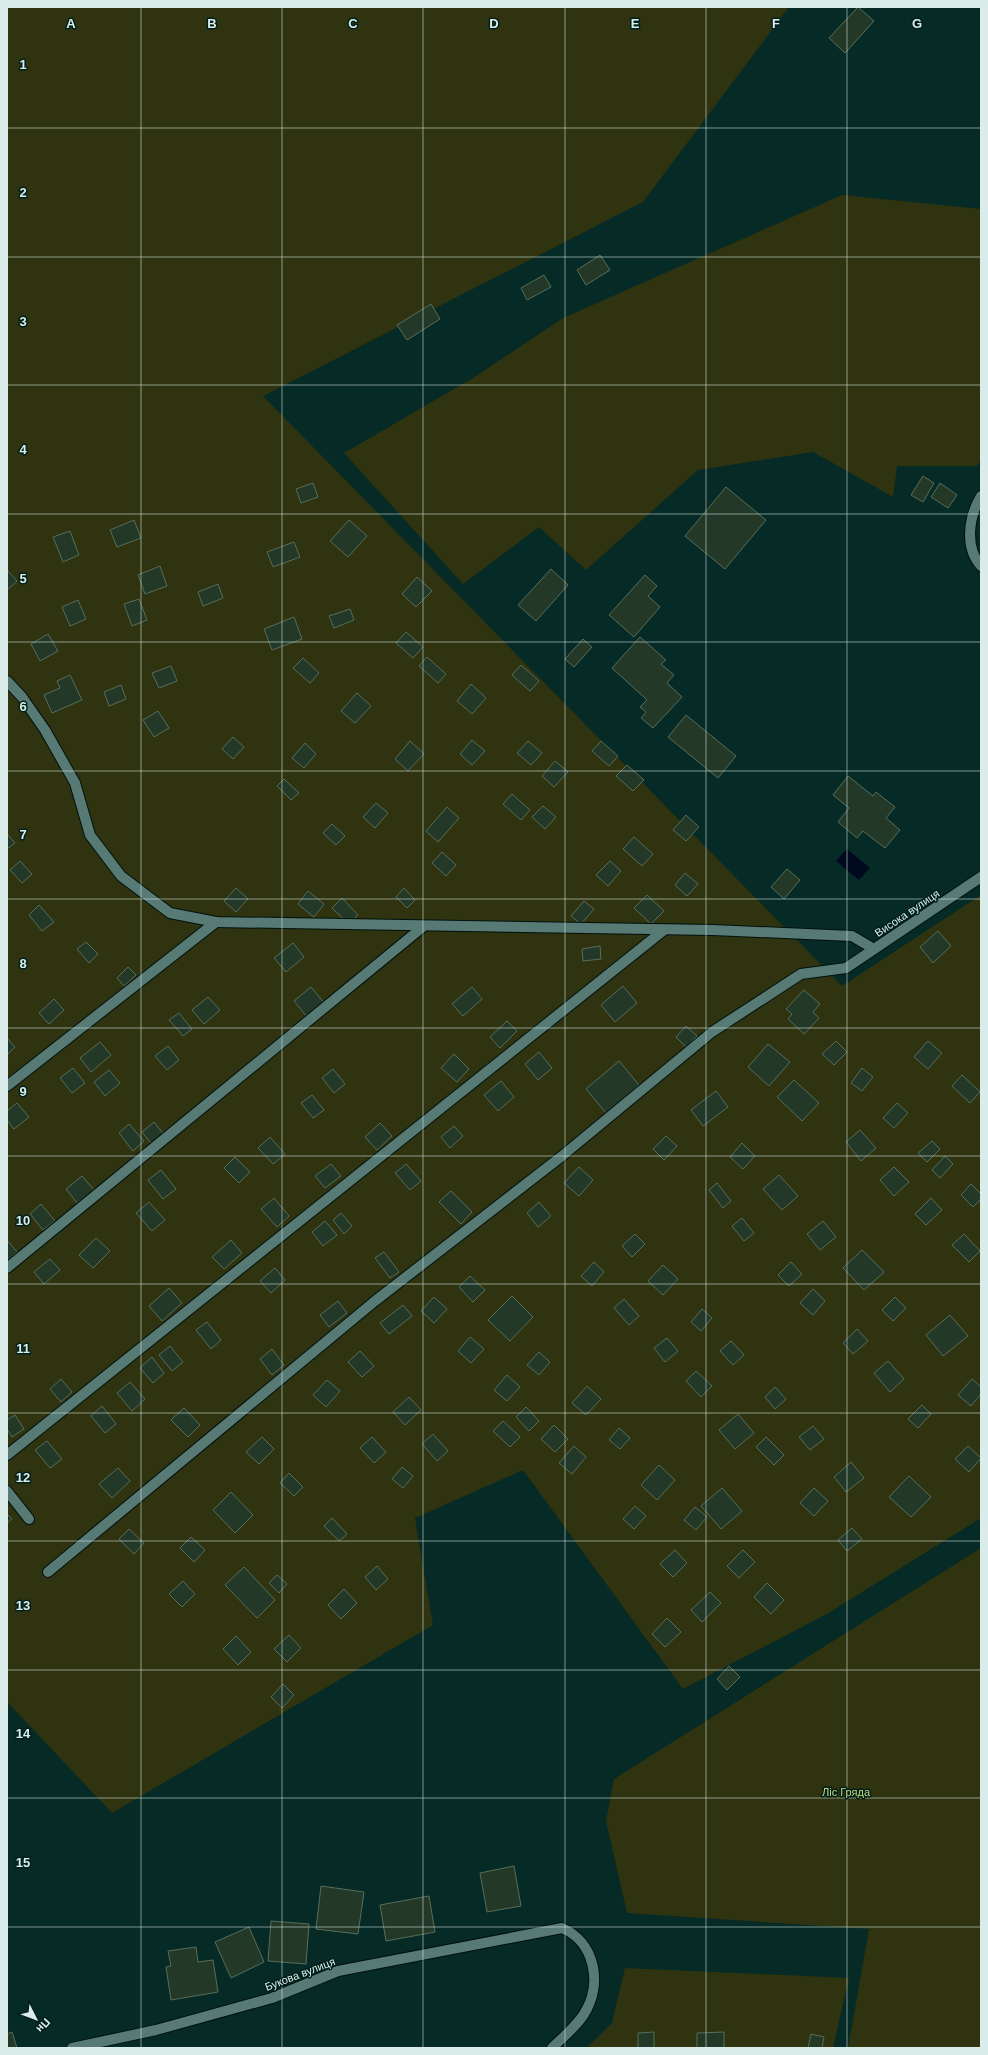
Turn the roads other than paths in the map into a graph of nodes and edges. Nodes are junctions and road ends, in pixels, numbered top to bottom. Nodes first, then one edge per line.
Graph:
1 (981, 496) edge
2 (981, 566) edge
3 (7, 681) edge
4 (981, 877) edge
5 (216, 922) junction
6 (424, 926) junction
7 (664, 930) junction
8 (874, 949) junction
9 (7, 1086) edge
10 (7, 1268) edge
11 (7, 1455) edge
12 (7, 1491) edge
13 (29, 1518) dead end
14 (48, 1572) dead end
15 (72, 2048) edge
16 (552, 2048) edge

1 - 2 street
3 - 5 street
4 - 8 street, Висока вулиця
5 - 6 street
5 - 9 street
6 - 7 street
6 - 10 street
7 - 8 street
7 - 11 street
8 - 14 street, Висока вулиця
12 - 13 street
15 - 16 street, Букова вулиця

